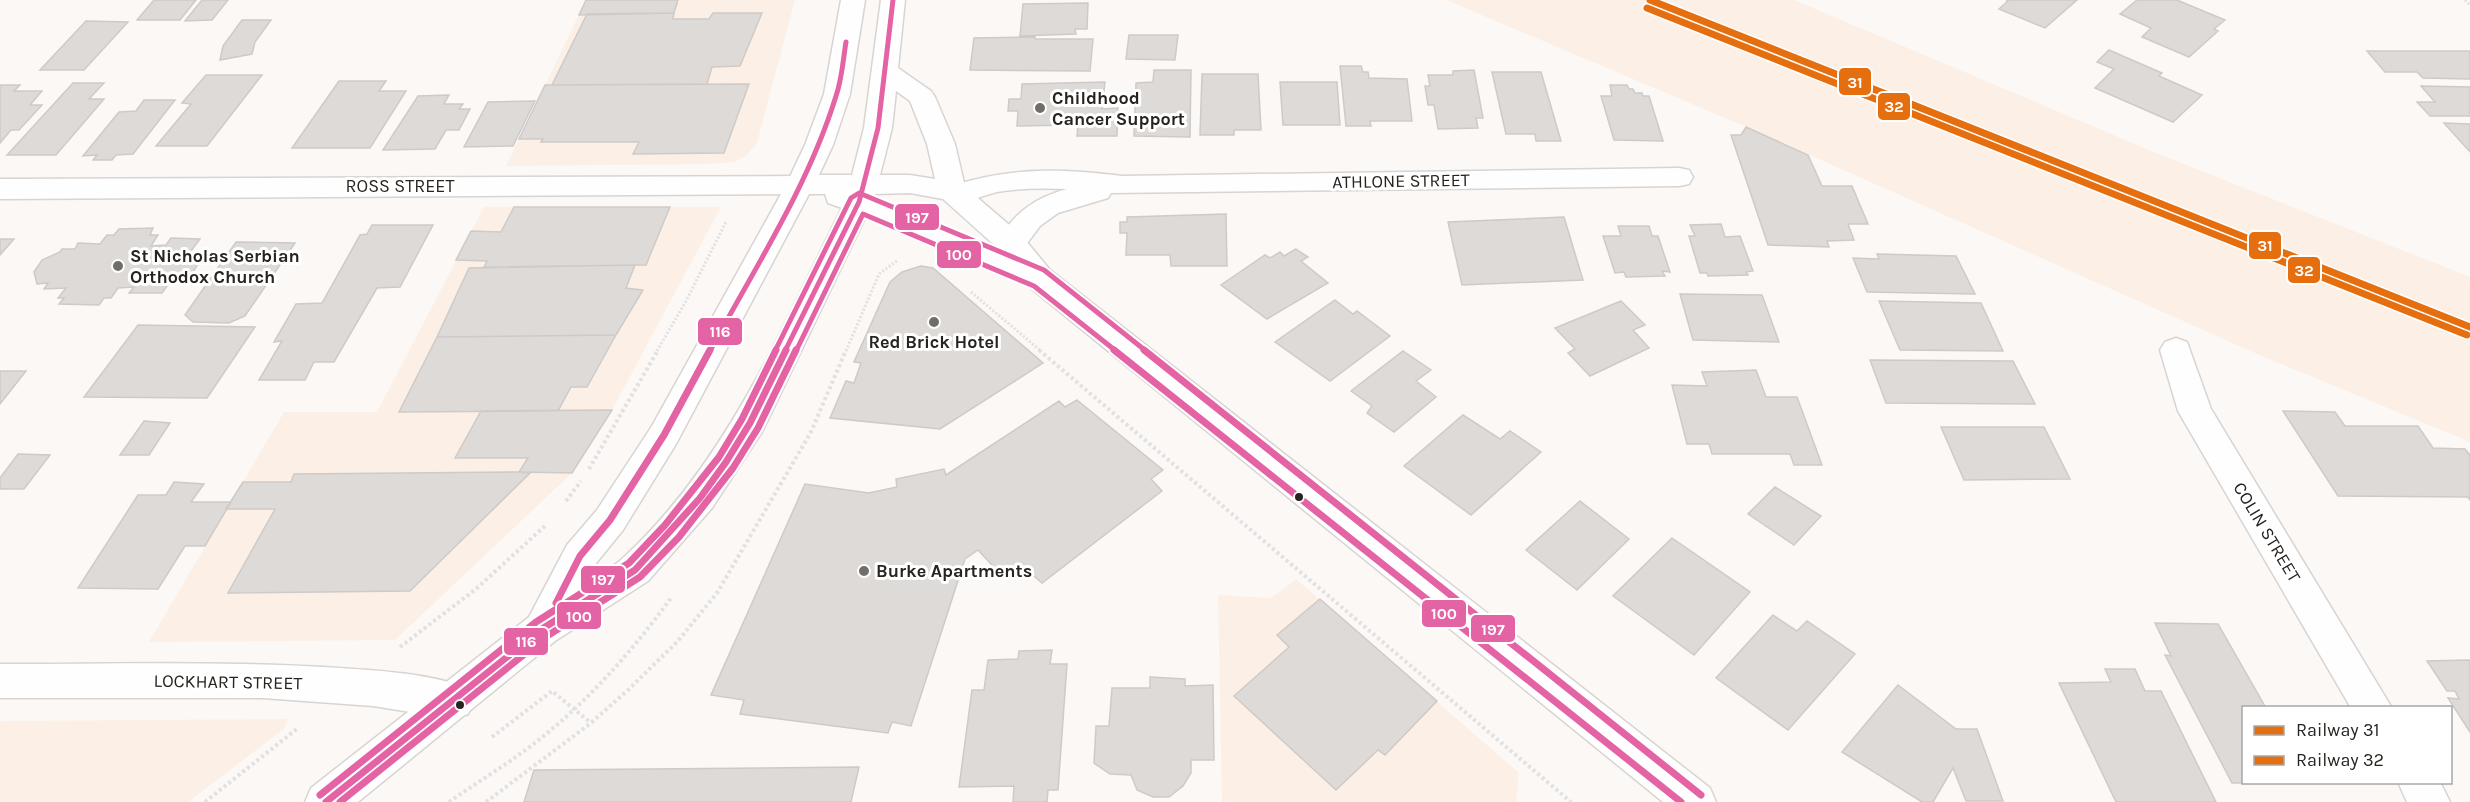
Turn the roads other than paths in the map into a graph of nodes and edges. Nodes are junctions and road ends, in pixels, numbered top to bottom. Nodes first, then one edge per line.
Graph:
1 (853, 0) edge
2 (893, 0) edge
3 (885, 71) junction
4 (1679, 177) dead end
5 (800, 185) junction
6 (1123, 186) junction
7 (0, 189) edge
8 (862, 193) junction
9 (955, 193) junction
10 (1011, 243) junction
11 (1039, 278) junction
12 (2176, 350) dead end
13 (542, 630) junction
14 (0, 681) edge
15 (454, 701) junction
16 (2372, 706) edge
17 (2419, 784) edge
18 (326, 802) edge
19 (1695, 802) edge
20 (2429, 802) edge

1 - 5 street
2 - 3 street
3 - 8 street
3 - 9 street
4 - 6 street, ATHLONE STREET
5 - 7 street, ROSS STREET
5 - 8 street, ROSS STREET
5 - 13 street
6 - 9 street, ATHLONE STREET
6 - 10 street, ATHLONE STREET
8 - 9 street
8 - 11 street
8 - 13 street
9 - 10 street
10 - 11 street
11 - 19 street
12 - 16 street, COLIN STREET
13 - 15 street
14 - 15 street, LOCKHART STREET
15 - 18 street
17 - 20 street

